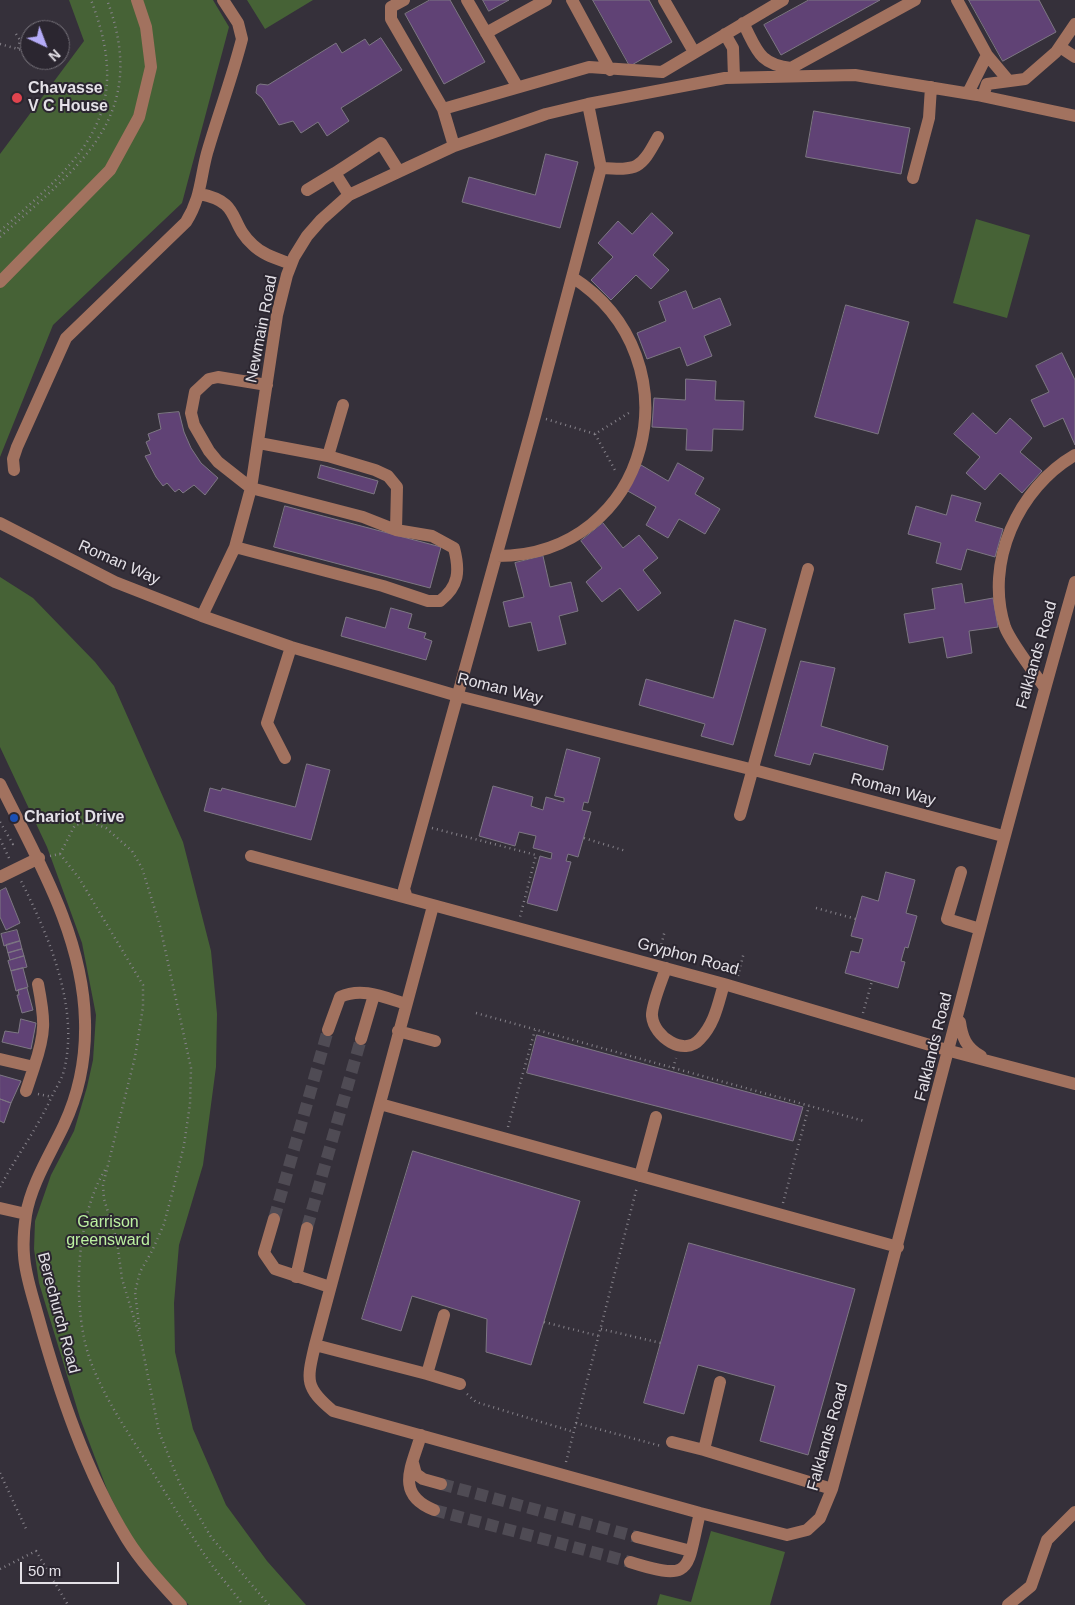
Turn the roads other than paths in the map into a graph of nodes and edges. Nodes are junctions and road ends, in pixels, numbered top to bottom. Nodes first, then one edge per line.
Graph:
1 (137, 0) edge
2 (223, 0) edge
3 (404, 0) edge
4 (466, 0) edge
5 (546, 0) edge
6 (572, 0) edge
7 (664, 0) edge
8 (783, 0) edge
9 (915, 0) edge
10 (957, 0) edge
11 (743, 23) junction
12 (1074, 27) edge
13 (486, 33) junction
14 (725, 34) junction
15 (1060, 47) junction
16 (694, 52) junction
17 (987, 55) junction
18 (1075, 57) edge
19 (610, 70) junction
20 (734, 78) junction
21 (1008, 80) junction
22 (516, 86) junction
23 (931, 87) junction
24 (968, 93) junction
25 (983, 96) junction
26 (588, 104) junction
27 (443, 109) junction
28 (1075, 116) edge
29 (658, 137) dead end
30 (454, 146) junction
31 (601, 168) junction
32 (398, 170) junction
33 (335, 172) junction
34 (914, 178) dead end
35 (307, 190) dead end
36 (200, 194) junction
37 (349, 195) junction
38 (291, 264) junction
39 (572, 277) junction
40 (0, 282) edge
41 (267, 385) junction
42 (343, 406) dead end
43 (259, 443) junction
44 (1075, 455) edge
45 (328, 456) junction
46 (14, 470) dead end
47 (251, 488) junction
48 (3, 525) edge
49 (396, 530) junction
50 (234, 548) junction
51 (496, 556) junction
52 (808, 569) dead end
53 (1075, 582) edge
54 (202, 616) junction
55 (291, 647) junction
56 (1045, 688) junction
57 (458, 696) junction
58 (285, 758) dead end
59 (754, 770) junction
60 (0, 784) edge
61 (740, 815) dead end
62 (1003, 836) junction
63 (251, 856) dead end
64 (39, 858) junction
65 (961, 872) dead end
66 (0, 877) edge
67 (411, 900) junction
68 (433, 906) junction
69 (980, 928) junction
70 (661, 967) junction
71 (38, 984) dead end
72 (730, 985) junction
73 (374, 995) junction
74 (406, 1004) junction
75 (960, 1012) junction
76 (328, 1030) tunnel mouth
77 (398, 1031) junction
78 (362, 1039) tunnel mouth
79 (435, 1041) dead end
80 (950, 1051) junction
81 (0, 1059) edge
82 (987, 1059) junction
83 (34, 1067) junction
84 (1075, 1084) edge
85 (26, 1091) dead end
86 (380, 1104) junction
87 (656, 1117) dead end
88 (640, 1176) junction
89 (0, 1208) edge
90 (26, 1214) junction
91 (274, 1219) tunnel mouth
92 (307, 1228) tunnel mouth
93 (898, 1247) junction
94 (296, 1277) junction
95 (330, 1287) junction
96 (444, 1315) dead end
97 (315, 1345) junction
98 (427, 1374) junction
99 (720, 1382) dead end
100 (460, 1384) road end
101 (421, 1435) junction
102 (672, 1442) road end
103 (704, 1450) junction
104 (413, 1463) junction
105 (441, 1484) tunnel mouth
106 (832, 1489) junction
107 (434, 1510) tunnel mouth
108 (1075, 1512) edge
109 (700, 1513) junction
110 (637, 1537) tunnel mouth
111 (691, 1551) junction
112 (630, 1562) tunnel mouth
113 (181, 1605) edge
114 (1008, 1605) edge

1 - 40 street
2 - 36 street
3 - 27 street
4 - 13 street
5 - 13 street
6 - 19 street
7 - 16 street
8 - 11 street
9 - 11 street
10 - 17 street
11 - 14 street
12 - 15 street
13 - 22 street
14 - 16 street
14 - 20 street
15 - 18 street
15 - 21 street
16 - 19 street
17 - 21 street
17 - 24 street
19 - 22 street
20 - 23 street, Newmain Road
20 - 26 street, Newmain Road
21 - 25 street
22 - 27 street
23 - 24 street, Newmain Road
23 - 34 street
24 - 25 street, Newmain Road
25 - 28 street, Newmain Road
26 - 30 street, Newmain Road
26 - 31 street
27 - 30 street
29 - 31 street
30 - 32 street, Newmain Road
31 - 39 street
32 - 33 street
32 - 37 street, Newmain Road
33 - 35 street
33 - 37 street
36 - 38 street
36 - 46 street
37 - 38 street, Newmain Road
38 - 41 street, Newmain Road
39 - 51 street
39 - 51 street
41 - 43 street, Newmain Road
41 - 47 street
42 - 45 street
43 - 45 street
43 - 47 street, Newmain Road
44 - 56 street
45 - 49 street
47 - 49 street
47 - 50 street, Newmain Road
48 - 54 street, Roman Way
49 - 50 street
50 - 54 street, Newmain Road
51 - 57 street
52 - 59 street
53 - 56 street, Falklands Road
54 - 55 street, Roman Way
55 - 57 street, Roman Way
55 - 58 street
56 - 62 street, Falklands Road
57 - 59 street, Roman Way
57 - 67 street
59 - 61 street
59 - 62 street, Roman Way
60 - 64 street, Berechurch Road
62 - 69 street, Falklands Road
63 - 67 street, Gryphon Road
64 - 66 street
64 - 90 street, Berechurch Road
65 - 69 street
67 - 68 street, Gryphon Road
68 - 70 street, Gryphon Road
68 - 74 street
69 - 75 street, Falklands Road
70 - 72 street, Gryphon Road
70 - 72 street
71 - 83 street
72 - 80 street, Gryphon Road
73 - 74 street
73 - 76 street
73 - 78 street
74 - 77 street
75 - 80 street, Falklands Road
75 - 82 street
77 - 79 street
77 - 86 street
80 - 82 street, Gryphon Road
80 - 93 street, Falklands Road
81 - 83 street
82 - 84 street, Gryphon Road
83 - 85 street
86 - 88 street
86 - 95 street
87 - 88 street
88 - 93 street
89 - 90 street
90 - 113 street, Berechurch Road
91 - 94 street
92 - 94 street
93 - 106 street, Falklands Road
94 - 95 street
95 - 97 street
96 - 98 street
97 - 98 street
97 - 101 street
98 - 100 street
99 - 103 street
101 - 104 street
101 - 109 street
102 - 103 street
103 - 106 street
104 - 105 street
104 - 107 street
106 - 109 street, Falklands Road
108 - 114 street
109 - 111 street
110 - 111 street
111 - 112 street

